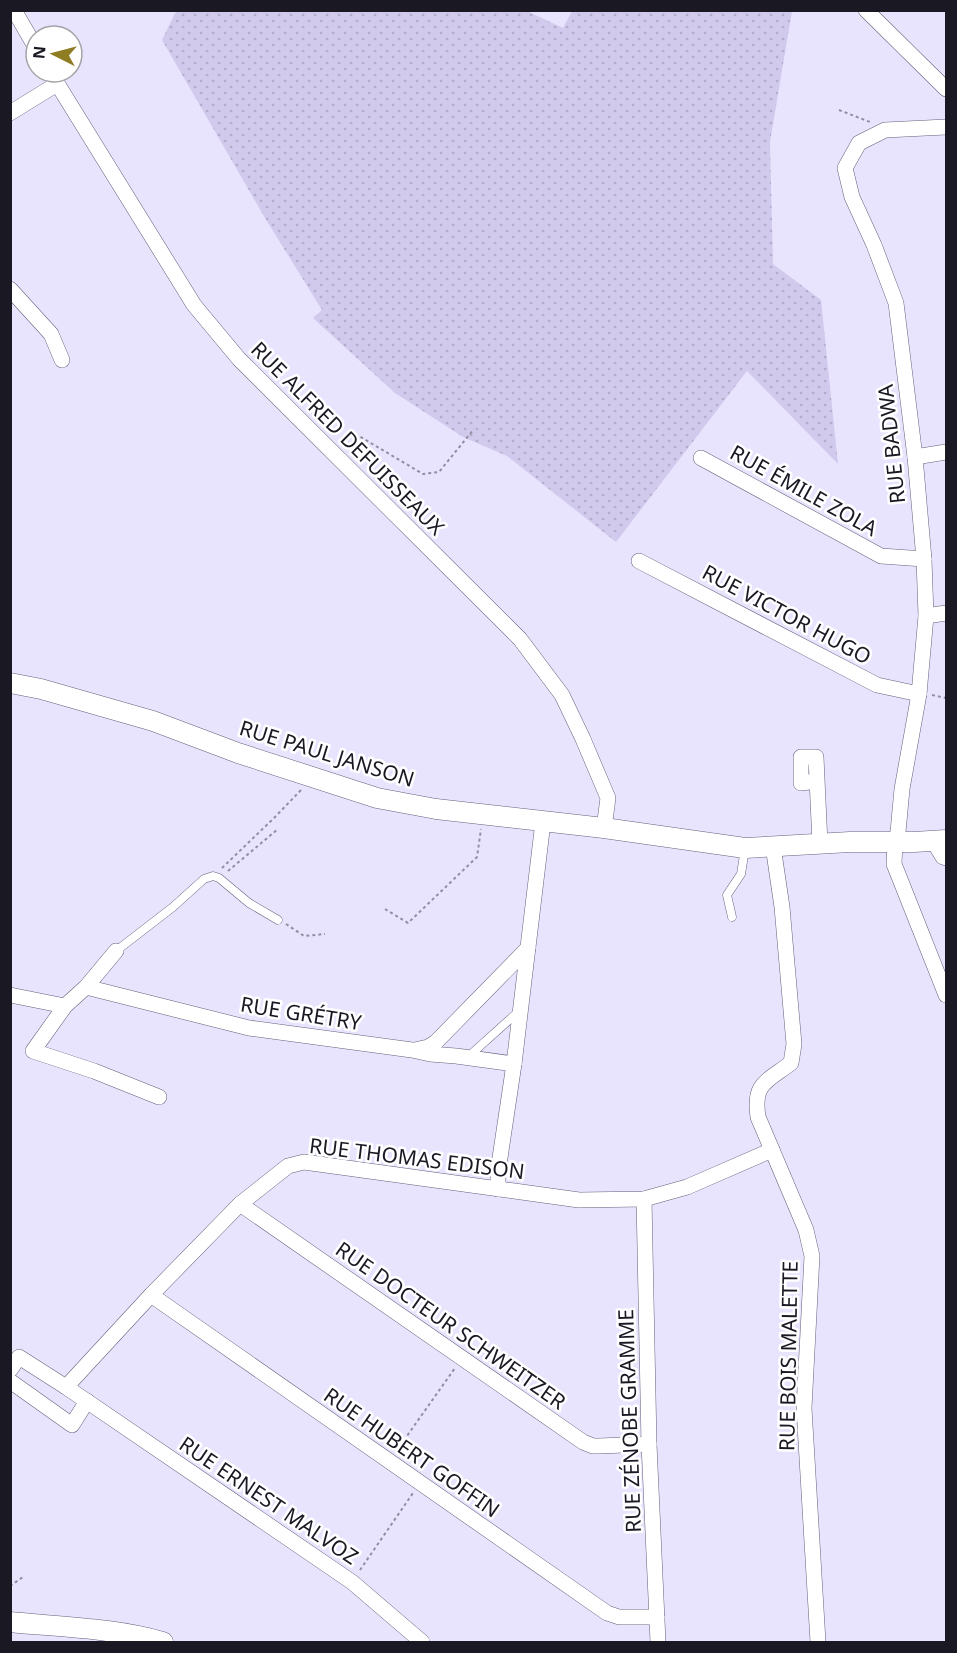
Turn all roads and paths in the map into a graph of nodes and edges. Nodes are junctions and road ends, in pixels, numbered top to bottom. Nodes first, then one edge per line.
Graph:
1 (14, 10) edge
2 (866, 10) edge
3 (24, 27) edge
4 (46, 84) edge
5 (57, 84) edge
6 (946, 89) edge
7 (839, 110) dead end
8 (10, 113) edge
9 (946, 127) edge
10 (880, 133) junction
11 (10, 289) edge
12 (62, 360) dead end
13 (474, 429) dead end
14 (946, 452) edge
15 (336, 456) junction
16 (915, 457) junction
17 (701, 458) dead end
18 (924, 559) junction
19 (639, 561) dead end
20 (946, 613) edge
21 (926, 616) junction
22 (10, 683) edge
23 (919, 694) junction
24 (313, 777) junction
25 (817, 782) dead end
26 (483, 815) junction
27 (543, 822) junction
28 (604, 828) junction
29 (278, 829) dead end
30 (940, 841) edge
31 (895, 842) junction
32 (820, 844) junction
33 (773, 846) junction
34 (745, 848) junction
35 (946, 858) edge
36 (216, 877) junction
37 (385, 909) dead end
38 (732, 917) dead end
39 (278, 920) joint
40 (325, 934) dead end
41 (528, 948) junction
42 (116, 951) joint
43 (494, 983) junction
44 (86, 987) junction
45 (10, 995) edge
46 (946, 995) edge
47 (65, 1006) junction
48 (520, 1007) junction
49 (448, 1029) junction
50 (412, 1050) junction
51 (466, 1057) junction
52 (514, 1064) junction
53 (159, 1097) dead end
54 (772, 1150) junction
55 (498, 1189) junction
56 (644, 1199) junction
57 (240, 1204) junction
58 (151, 1295) junction
59 (462, 1358) junction
60 (10, 1370) edge
61 (10, 1381) edge
62 (66, 1387) junction
63 (87, 1401) junction
64 (650, 1444) junction
65 (389, 1462) junction
66 (420, 1483) junction
67 (23, 1576) dead end
68 (352, 1582) junction
69 (10, 1586) edge
70 (657, 1617) junction
71 (10, 1623) edge
72 (163, 1642) edge
73 (422, 1642) edge
74 (658, 1642) edge
75 (818, 1642) edge

1 - 3 street
2 - 6 street
4 - 8 street
5 - 15 street, RUE ALFRED DEFUISSEAUX
7 - 10 path
9 - 10 street, RUE BADWA
10 - 16 street, RUE BADWA
11 - 12 street
13 - 15 path
14 - 16 street
15 - 28 street, RUE ALFRED DEFUISSEAUX
16 - 18 street, RUE BADWA
17 - 18 street, RUE ÉMILE ZOLA
18 - 21 street, RUE BADWA
19 - 23 street, RUE VICTOR HUGO
20 - 21 street
21 - 23 street, RUE BADWA
22 - 24 street, RUE PAUL JANSON
23 - 31 street, RUE BADWA
24 - 26 street, RUE PAUL JANSON
24 - 36 path
25 - 32 street
26 - 27 street, RUE PAUL JANSON
26 - 37 path
27 - 28 street, RUE PAUL JANSON
27 - 41 street
28 - 34 street, RUE PAUL JANSON
29 - 36 path
30 - 31 street, RUE PAUL JANSON
30 - 35 street
31 - 32 street, RUE PAUL JANSON
31 - 46 street, RUE BADWA
32 - 33 street, RUE PAUL JANSON
33 - 34 street, RUE PAUL JANSON
33 - 54 street, RUE BOIS MALETTE
34 - 38 lane
36 - 39 lane
36 - 42 lane
39 - 40 path
41 - 43 street
41 - 48 street
42 - 44 street
43 - 48 street
43 - 49 street
44 - 47 street
44 - 50 street, RUE GRÉTRY
45 - 47 street
47 - 53 street
48 - 51 lane
48 - 52 street
49 - 50 street
49 - 51 street
50 - 51 street, RUE GRÉTRY
51 - 52 street, RUE GRÉTRY
52 - 55 street
54 - 56 street, RUE THOMAS EDISON
54 - 75 street, RUE BOIS MALETTE
55 - 56 street, RUE THOMAS EDISON
55 - 57 street, RUE THOMAS EDISON
56 - 64 street, RUE ZÉNOBE GRAMME
57 - 58 street, RUE THOMAS EDISON
57 - 59 street, RUE DOCTEUR SCHWEITZER
58 - 62 street, RUE THOMAS EDISON
58 - 65 street, RUE HUBERT GOFFIN
59 - 64 street, RUE DOCTEUR SCHWEITZER
59 - 65 path
60 - 62 street, RUE ERNEST MALVOZ
61 - 63 street
62 - 63 street, RUE ERNEST MALVOZ
63 - 68 street, RUE ERNEST MALVOZ
64 - 70 street, RUE ZÉNOBE GRAMME
65 - 66 street, RUE HUBERT GOFFIN
66 - 68 path
66 - 70 street, RUE HUBERT GOFFIN
67 - 69 path
68 - 73 street, RUE ERNEST MALVOZ
70 - 74 street, RUE ZÉNOBE GRAMME
71 - 72 street

